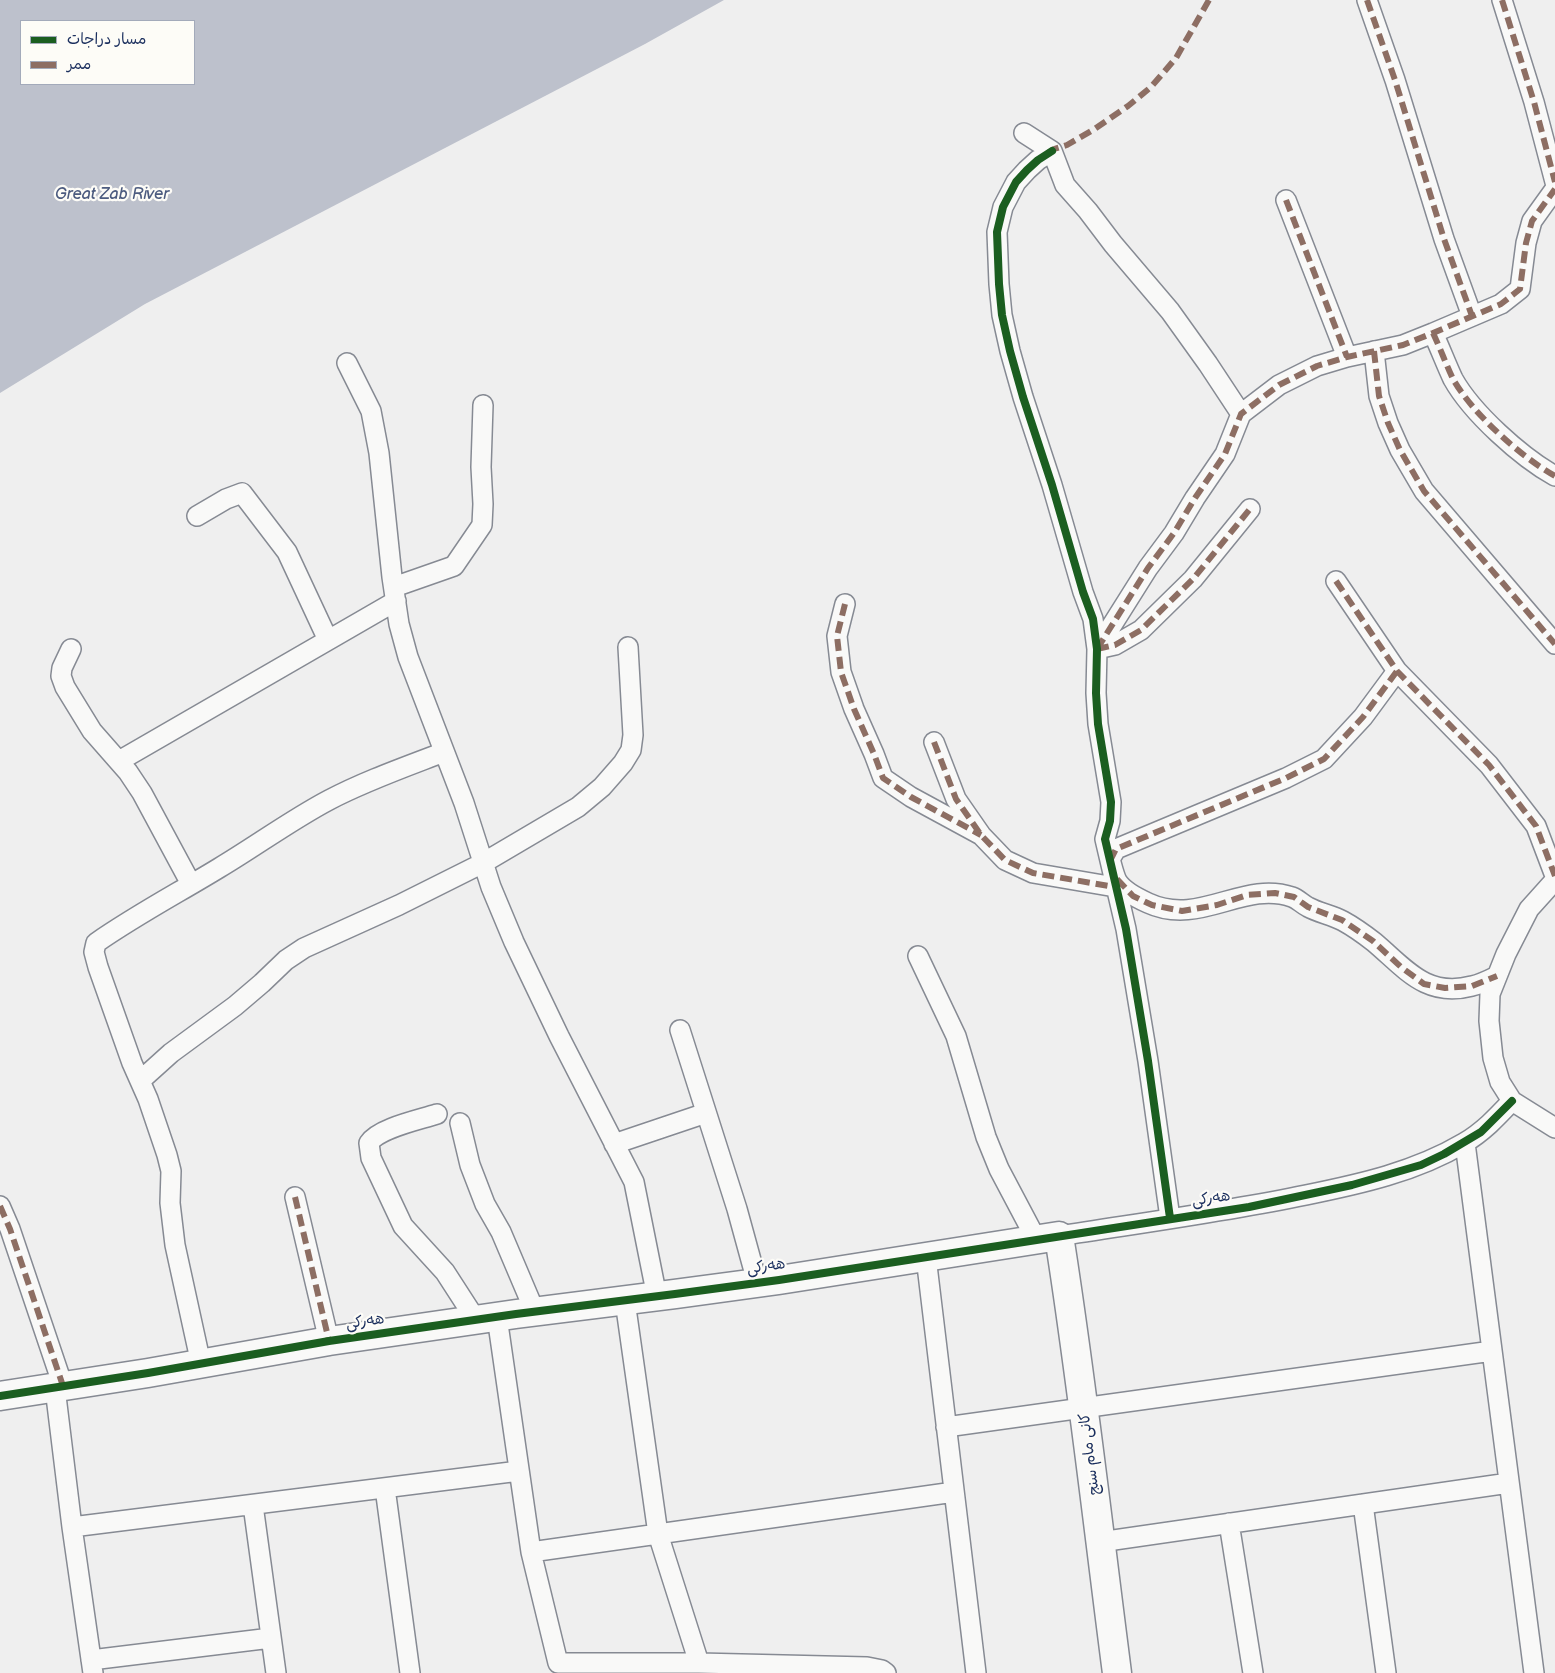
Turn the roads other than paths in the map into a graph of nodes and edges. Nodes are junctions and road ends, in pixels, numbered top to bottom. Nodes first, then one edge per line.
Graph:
1 (1367, 0) edge
2 (1502, 0) edge
3 (1024, 132) dead end
4 (1052, 150) junction
5 (1555, 182) edge
6 (1555, 189) edge
7 (1286, 200) dead end
8 (1472, 316) junction
9 (1433, 333) junction
10 (1374, 351) junction
11 (1347, 357) junction
12 (347, 363) dead end
13 (483, 405) dead end
14 (1240, 414) junction
15 (1555, 476) edge
16 (1250, 509) dead end
17 (197, 516) dead end
18 (1336, 581) dead end
19 (395, 594) junction
20 (845, 604) dead end
21 (328, 640) junction
22 (1555, 644) edge
23 (628, 647) dead end
24 (70, 649) dead end
25 (1098, 649) junction
26 (1398, 671) junction
27 (934, 742) dead end
28 (444, 752) junction
29 (119, 761) junction
30 (981, 835) junction
31 (1110, 859) junction
32 (483, 863) junction
33 (1555, 876) edge
34 (1555, 880) edge
35 (191, 884) junction
36 (1115, 887) junction
37 (918, 956) dead end
38 (1497, 976) junction
39 (680, 1030) dead end
40 (141, 1080) junction
41 (1512, 1101) junction
42 (706, 1113) junction
43 (437, 1114) dead end
44 (460, 1123) dead end
45 (1555, 1128) edge
46 (1465, 1143) junction
47 (614, 1144) junction
48 (295, 1197) dead end
49 (0, 1206) edge
50 (1170, 1218) junction
51 (1048, 1237) junction
52 (926, 1257) junction
53 (757, 1282) junction
54 (657, 1297) junction
55 (626, 1300) junction
56 (534, 1312) junction
57 (486, 1318) junction
58 (329, 1341) junction
59 (1492, 1352) junction
60 (202, 1364) junction
61 (59, 1387) junction
62 (0, 1396) edge
63 (1084, 1409) junction
64 (946, 1428) junction
65 (519, 1471) junction
66 (1509, 1483) junction
67 (385, 1488) junction
68 (954, 1492) junction
69 (253, 1504) junction
70 (1363, 1504) junction
71 (1229, 1523) junction
72 (72, 1527) junction
73 (658, 1534) junction
74 (1100, 1542) junction
75 (531, 1552) junction
76 (271, 1638) junction
77 (699, 1663) junction
78 (92, 1666) edge
79 (276, 1673) edge
80 (410, 1673) edge
81 (886, 1673) edge
82 (976, 1673) edge
83 (1118, 1673) edge
84 (1253, 1673) edge
85 (1386, 1673) edge
86 (1534, 1673) edge

1 - 8 street
2 - 5 street
3 - 4 street
4 - 14 street
4 - 25 street
6 - 8 street
7 - 11 street
8 - 9 street
9 - 10 street
9 - 15 street
10 - 11 street
10 - 22 street
11 - 14 street
12 - 19 street
13 - 19 street
14 - 25 street
16 - 25 street
17 - 21 street
18 - 26 street
19 - 21 street
19 - 28 street
20 - 30 street
21 - 29 street
23 - 32 street
24 - 29 street
25 - 31 street
26 - 31 street
26 - 33 street
27 - 30 street
28 - 32 street
28 - 35 street
29 - 35 street
30 - 36 street
31 - 36 street
31 - 38 street
32 - 40 street
32 - 47 street
34 - 38 street
35 - 40 street
36 - 50 street
37 - 51 street
38 - 41 street
39 - 42 street
40 - 60 street
41 - 45 street
41 - 46 street, هەرکی
42 - 47 street
42 - 53 street
43 - 57 street
44 - 56 street
46 - 50 street, هەرکی
46 - 59 street
47 - 54 street
48 - 58 street
49 - 61 street
50 - 51 street, هەرکی
51 - 52 street, هەرکی
51 - 63 street, کانی مام سنج
52 - 53 street, هەرکی
52 - 64 street
53 - 54 street, هەرکی
54 - 55 street, هەرکی
55 - 56 street, هەرکی
55 - 73 street
56 - 57 street, هەرکی
57 - 58 street, هەرکی
57 - 65 street
58 - 60 street, هەرکی
59 - 63 street
59 - 66 street
60 - 61 street, هەرکی
61 - 62 street, هەرکی
61 - 72 street
63 - 64 street
63 - 74 street, کانی مام سنج
64 - 68 street
65 - 67 street
65 - 75 street
66 - 70 street
66 - 86 street
67 - 69 street
67 - 80 street
68 - 73 street
68 - 82 street
69 - 72 street
69 - 76 street
70 - 71 street
70 - 85 street
71 - 74 street
71 - 84 street
72 - 78 street
73 - 75 street
73 - 77 street
74 - 83 street, کانی مام سنج
75 - 77 street
76 - 78 street
76 - 79 street
77 - 81 street

